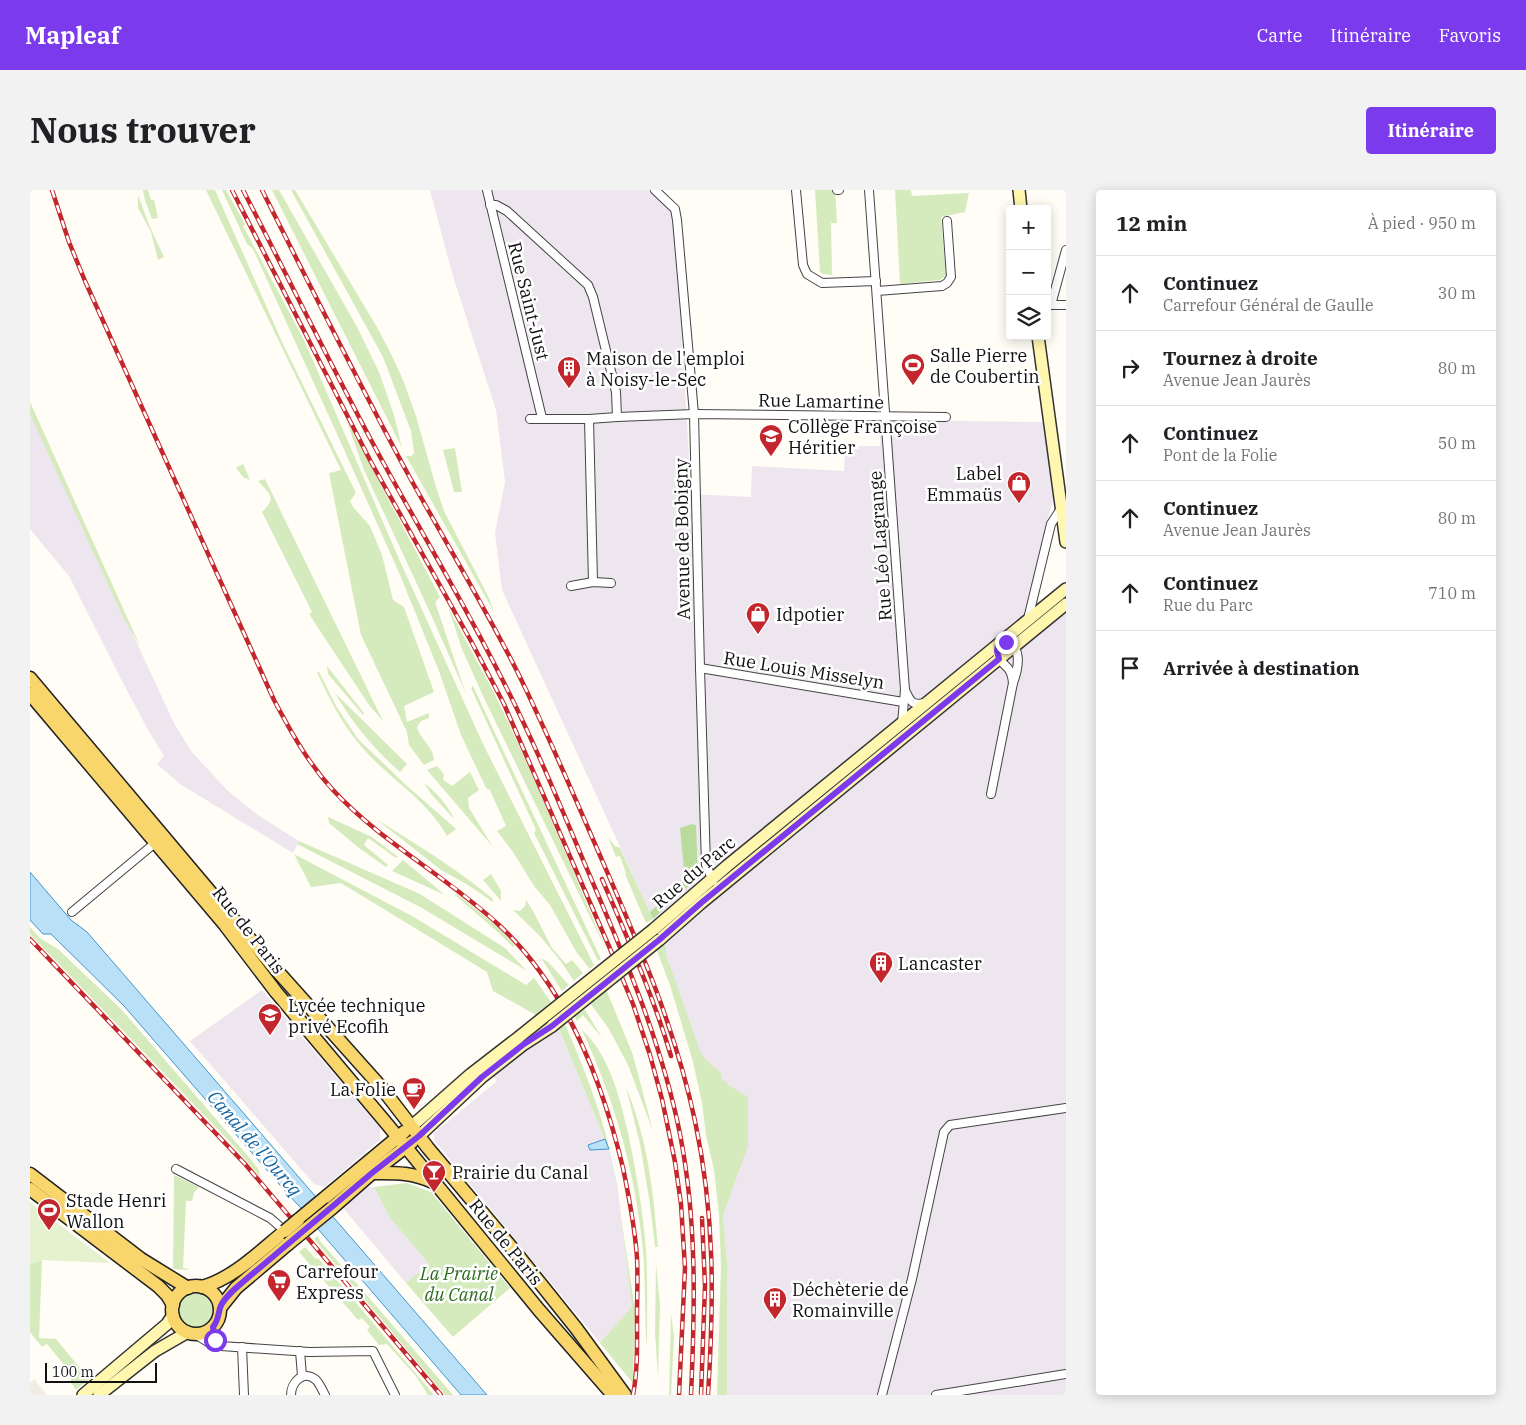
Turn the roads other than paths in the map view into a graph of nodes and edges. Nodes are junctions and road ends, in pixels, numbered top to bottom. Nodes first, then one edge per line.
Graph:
1 (486, 190) edge
2 (655, 190) edge
3 (669, 190) edge
4 (796, 190) edge
5 (869, 190) edge
6 (1019, 190) edge
7 (666, 200) junction
8 (490, 205) junction
9 (1021, 205) edge
10 (947, 221) dead end
11 (1066, 250) edge
12 (876, 281) junction
13 (877, 291) junction
14 (1051, 299) edge
15 (1051, 305) edge
16 (1066, 306) edge
17 (1039, 340) edge
18 (694, 414) junction
19 (617, 417) junction
20 (886, 417) junction
21 (946, 417) dead end
22 (542, 418) junction
23 (530, 419) dead end
24 (588, 419) junction
25 (1062, 507) junction
26 (1066, 542) edge
27 (592, 582) junction
28 (611, 583) dead end
29 (571, 586) dead end
30 (1066, 590) edge
31 (1066, 604) edge
32 (1028, 619) junction
33 (998, 644) junction
34 (1015, 647) junction
35 (1018, 661) junction
36 (1003, 662) junction
37 (700, 668) junction
38 (30, 678) edge
39 (1014, 682) junction
40 (905, 690) junction
41 (30, 694) edge
42 (903, 702) junction
43 (927, 702) junction
44 (902, 723) junction
45 (991, 794) dead end
46 (155, 843) junction
47 (711, 879) junction
48 (719, 889) junction
49 (72, 912) dead end
50 (521, 1041) junction
51 (1066, 1108) edge
52 (416, 1131) junction
53 (402, 1143) junction
54 (176, 1169) dead end
55 (372, 1173) junction
56 (30, 1174) edge
57 (435, 1183) junction
58 (30, 1189) edge
59 (328, 1204) junction
60 (285, 1230) junction
61 (202, 1287) junction
62 (188, 1288) junction
63 (220, 1308) junction
64 (173, 1310) junction
65 (213, 1327) junction
66 (192, 1333) junction
67 (221, 1346) junction
68 (242, 1347) junction
69 (300, 1351) junction
70 (1066, 1374) edge
71 (302, 1376) junction
72 (83, 1395) edge
73 (99, 1395) edge
74 (244, 1395) edge
75 (291, 1395) edge
76 (325, 1395) edge
77 (395, 1395) edge
78 (613, 1395) edge
79 (625, 1395) edge
80 (882, 1395) edge
81 (936, 1395) edge

1 - 8 street, Rue Saint-Just
2 - 7 street, Avenue de Bobigny
3 - 7 street
4 - 12 street
5 - 12 street, Rue Léo Lagrange
6 - 9 main road
7 - 18 street, Avenue de Bobigny
8 - 19 street
8 - 22 street, Rue Saint-Just
10 - 13 street
11 - 14 street
12 - 13 street, Rue Léo Lagrange
13 - 20 street, Rue Léo Lagrange
15 - 16 street
17 - 25 main road
18 - 19 street
18 - 20 street, Rue Lamartine
18 - 37 street, Avenue de Bobigny
19 - 24 street
20 - 21 street, Rue Lamartine
20 - 40 street, Rue Léo Lagrange
22 - 23 street
22 - 24 street
24 - 27 street
25 - 26 main road
25 - 32 street
27 - 28 street
27 - 29 street
30 - 32 main road, Rue du Parc
31 - 34 main road, Rue du Parc
32 - 33 main road, Rue du Parc
33 - 34 street
33 - 36 street
33 - 43 main road, Rue du Parc
34 - 35 street
34 - 36 main road, Rue du Parc
35 - 36 street
35 - 39 street
36 - 39 street
36 - 48 main road, Rue du Parc
37 - 42 street, Rue Louis Misselyn
37 - 47 street, Avenue de Bobigny
38 - 52 main road, Rue de Paris
39 - 45 street
40 - 42 street, Rue Léo Lagrange
40 - 43 street
41 - 46 main road, Rue de Paris
42 - 44 street, Rue Léo Lagrange
43 - 44 main road, Rue du Parc
44 - 47 main road, Rue du Parc
46 - 49 street
46 - 53 main road, Rue de Paris
47 - 48 street, Avenue de Bobigny
47 - 50 main road, Rue du Parc, bridge
48 - 50 main road, Rue du Parc, bridge
50 - 52 main road, Rue du Parc
51 - 80 street
52 - 53 main road
52 - 79 main road, Rue de Paris
53 - 55 main road
53 - 57 main road, Rue de Paris
53 - 59 main road
54 - 60 street
55 - 57 main road
55 - 59 main road
56 - 62 main road
57 - 78 main road, Rue de Paris
58 - 64 main road
59 - 60 main road, bridge
59 - 63 main road, bridge
60 - 61 main road
61 - 62 main road
61 - 63 main road
62 - 64 main road
63 - 65 main road
64 - 66 main road
64 - 72 main road
65 - 66 main road
65 - 67 street
66 - 67 street
66 - 73 main road
67 - 68 street
68 - 69 street
68 - 74 street
69 - 71 street
69 - 77 street
70 - 81 street
71 - 75 street
71 - 76 street

